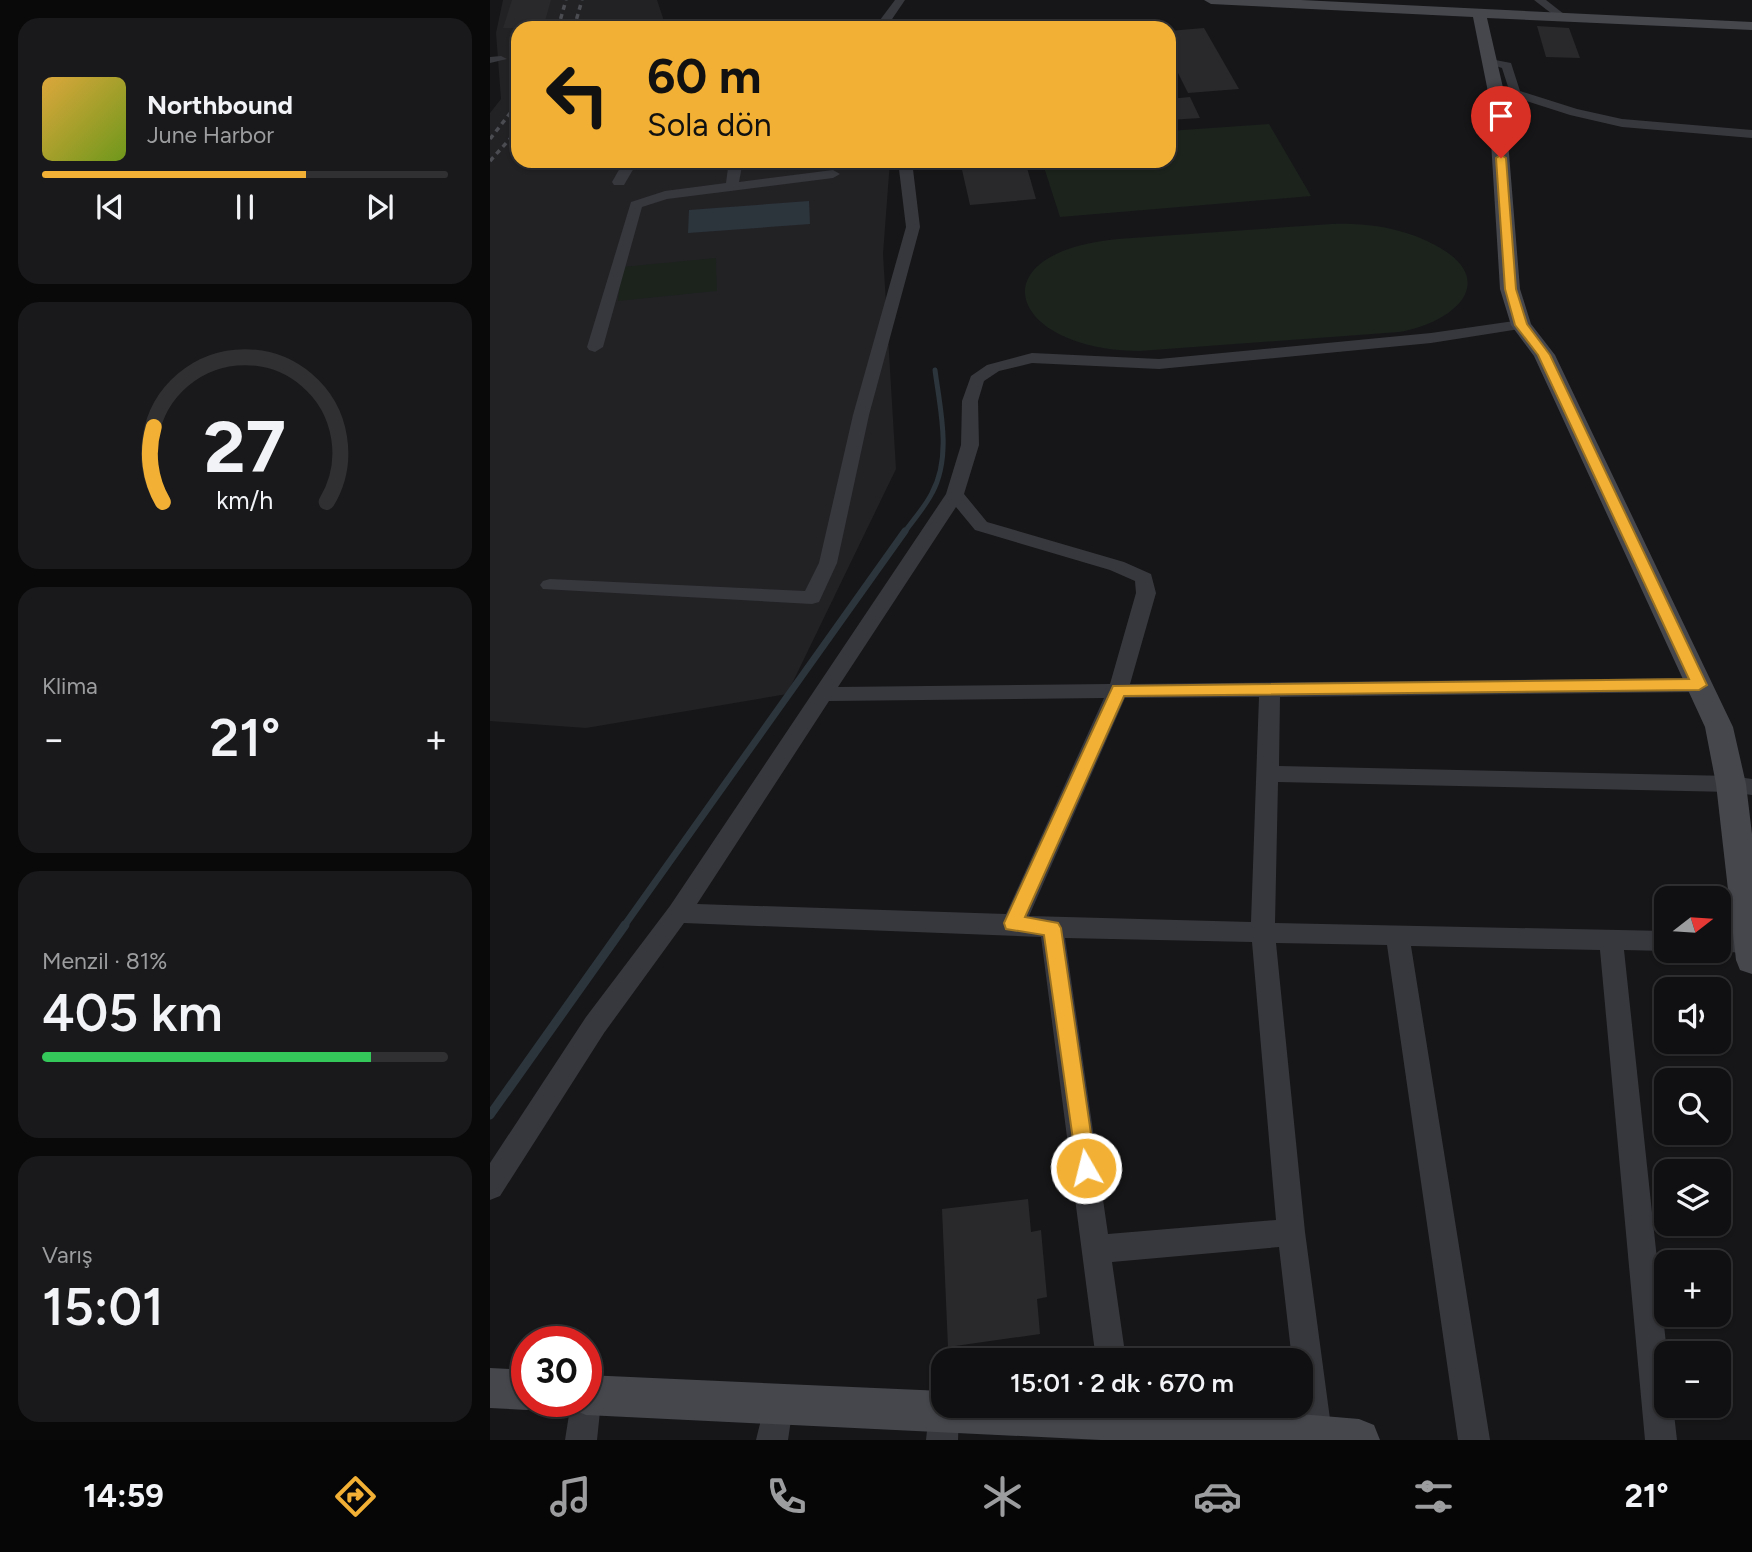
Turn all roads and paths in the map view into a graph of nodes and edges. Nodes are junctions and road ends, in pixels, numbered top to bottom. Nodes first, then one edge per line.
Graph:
1 (900, 0) edge
2 (1211, 0) edge
3 (1539, 0) edge
4 (1287, 2) edge
5 (1479, 13) junction
6 (1564, 18) junction
7 (885, 21) edge
8 (1752, 26) edge
9 (1490, 62) junction
10 (1752, 134) edge
11 (627, 168) edge
12 (735, 168) edge
13 (906, 168) edge
14 (833, 174) dead end
15 (619, 182) dead end
16 (732, 185) junction
17 (1521, 325) junction
18 (595, 347) dead end
19 (955, 494) junction
20 (550, 585) dead end
21 (1699, 685) junction
22 (1270, 689) junction
23 (1118, 690) junction
24 (823, 694) junction
25 (1266, 774) junction
26 (1742, 785) edge
27 (678, 913) junction
28 (1013, 923) junction
29 (1052, 928) junction
30 (1263, 934) junction
31 (1398, 934) junction
32 (1611, 939) junction
33 (1654, 941) edge
34 (1731, 947) edge
35 (1751, 952) edge
36 (490, 1187) edge
37 (1291, 1232) junction
38 (1097, 1248) junction
39 (1110, 1348) edge
40 (490, 1388) edge
41 (511, 1389) edge
42 (602, 1400) edge
43 (584, 1417) edge
44 (1127, 1422) edge
45 (775, 1423) edge
46 (943, 1426) edge
47 (1316, 1434) junction
48 (581, 1440) edge
49 (1359, 1440) edge
50 (1474, 1440) edge
51 (1661, 1440) edge

1 - 7 street
2 - 4 street
3 - 6 street
4 - 5 street
5 - 6 street
5 - 9 street
6 - 8 street
9 - 10 street
9 - 17 street
11 - 15 street
12 - 16 street
13 - 20 street
14 - 16 street
16 - 18 street
17 - 19 street
17 - 21 street
19 - 23 street
19 - 24 street
21 - 22 street
21 - 26 street
22 - 23 street
22 - 25 street
23 - 24 street
23 - 28 street
24 - 27 street
25 - 26 street
25 - 30 street
26 - 35 street
27 - 28 street
27 - 36 street
28 - 29 street
29 - 30 street
29 - 38 street
30 - 31 street
30 - 37 street
31 - 32 street
31 - 50 street
32 - 33 street
32 - 51 street
34 - 35 street
37 - 38 street
37 - 47 street
38 - 39 street
40 - 41 street
42 - 45 street
43 - 48 street
44 - 46 street
44 - 47 street
45 - 46 street
47 - 49 street

